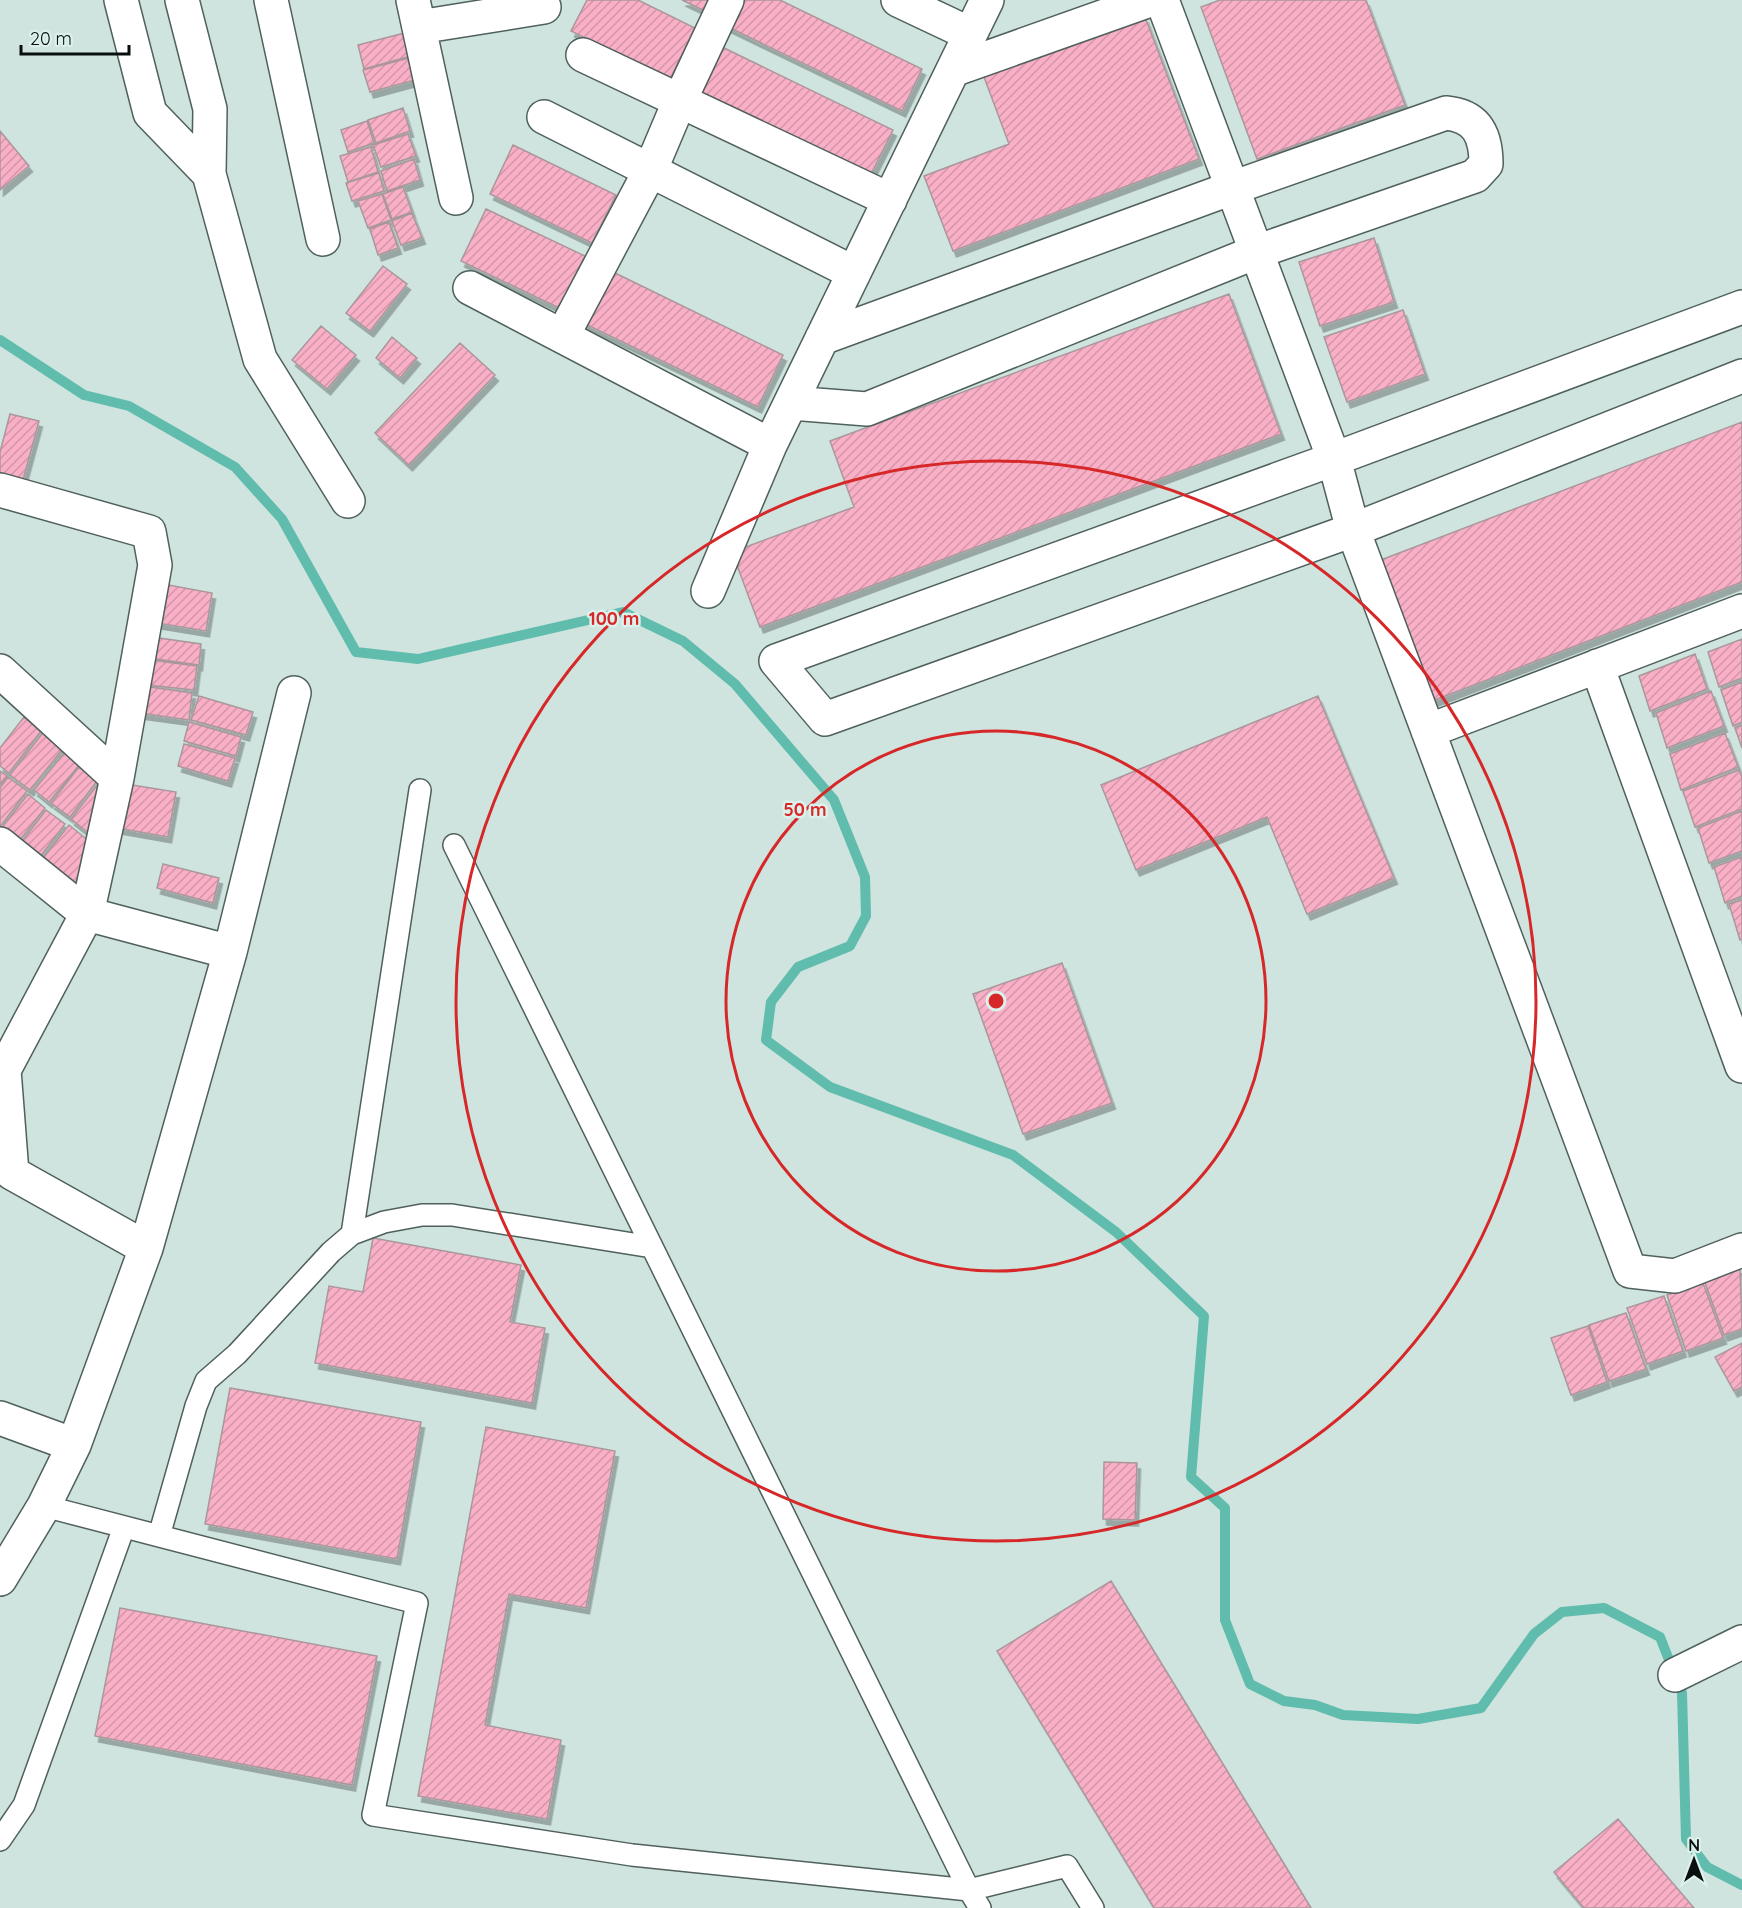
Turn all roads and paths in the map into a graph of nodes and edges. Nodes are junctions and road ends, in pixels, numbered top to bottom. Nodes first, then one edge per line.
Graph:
1 (121, 0) edge
2 (182, 0) edge
3 (271, 0) edge
4 (727, 0) edge
5 (898, 0) edge
6 (987, 0) edge
7 (1150, 0) edge
8 (1162, 0) edge
9 (544, 7) dead end
10 (416, 14) edge
11 (970, 34) junction
12 (583, 55) dead end
13 (953, 70) junction
14 (680, 100) junction
15 (544, 117) dead end
16 (650, 171) junction
17 (208, 174) junction
18 (1232, 188) junction
19 (456, 198) dead end
20 (890, 200) junction
21 (323, 239) dead end
22 (1256, 252) junction
23 (854, 273) junction
24 (470, 288) dead end
25 (1742, 307) edge
26 (563, 335) junction
27 (822, 338) junction
28 (1742, 376) edge
29 (790, 403) junction
30 (770, 445) junction
31 (1334, 459) junction
32 (0, 490) edge
33 (348, 501) dead end
34 (1353, 530) junction
35 (708, 591) dead end
36 (1742, 611) edge
37 (1597, 666) junction
38 (0, 671) edge
39 (294, 693) dead end
40 (1428, 731) junction
41 (117, 778) junction
42 (420, 790) dead end
43 (0, 844) edge
44 (454, 845) dead end
45 (87, 914) junction
46 (230, 952) junction
47 (1742, 1066) edge
48 (2, 1068) edge
49 (352, 1234) junction
50 (652, 1247) junction
51 (146, 1248) junction
52 (1742, 1250) edge
53 (0, 1418) edge
54 (74, 1445) junction
55 (44, 1506) junction
56 (124, 1527) junction
57 (159, 1536) junction
58 (0, 1579) edge
59 (1742, 1642) edge
60 (1675, 1675) dead end
61 (0, 1840) edge
62 (969, 1890) junction
63 (980, 1908) edge
64 (1093, 1908) edge

1 - 17 street
2 - 17 street
3 - 21 street
4 - 14 street
5 - 11 street
6 - 11 street
7 - 13 street
8 - 18 street
9 - 10 street
10 - 19 street
11 - 13 street
12 - 14 street
13 - 20 street
14 - 16 street
14 - 20 street
15 - 16 street
16 - 23 street
16 - 26 street
17 - 33 street
18 - 22 street
18 - 22 street
18 - 27 street
20 - 23 street
22 - 29 street
22 - 31 street
23 - 27 street
24 - 26 street
25 - 31 street
26 - 30 street
27 - 29 street
28 - 34 street
29 - 30 street
30 - 35 street
31 - 34 street
31 - 34 street
32 - 41 street
34 - 40 street
36 - 37 street
37 - 40 street
37 - 47 street
38 - 41 street
39 - 46 street
40 - 52 street
41 - 45 street
42 - 49 lane
43 - 45 street
44 - 50 lane
45 - 46 street
45 - 48 street
46 - 51 street
48 - 51 street
49 - 50 lane
49 - 57 lane
50 - 62 lane
51 - 54 street
53 - 54 street
54 - 55 street
55 - 56 lane
55 - 58 street
56 - 57 lane
56 - 61 lane
57 - 62 lane
59 - 60 street
62 - 63 lane
62 - 64 lane

